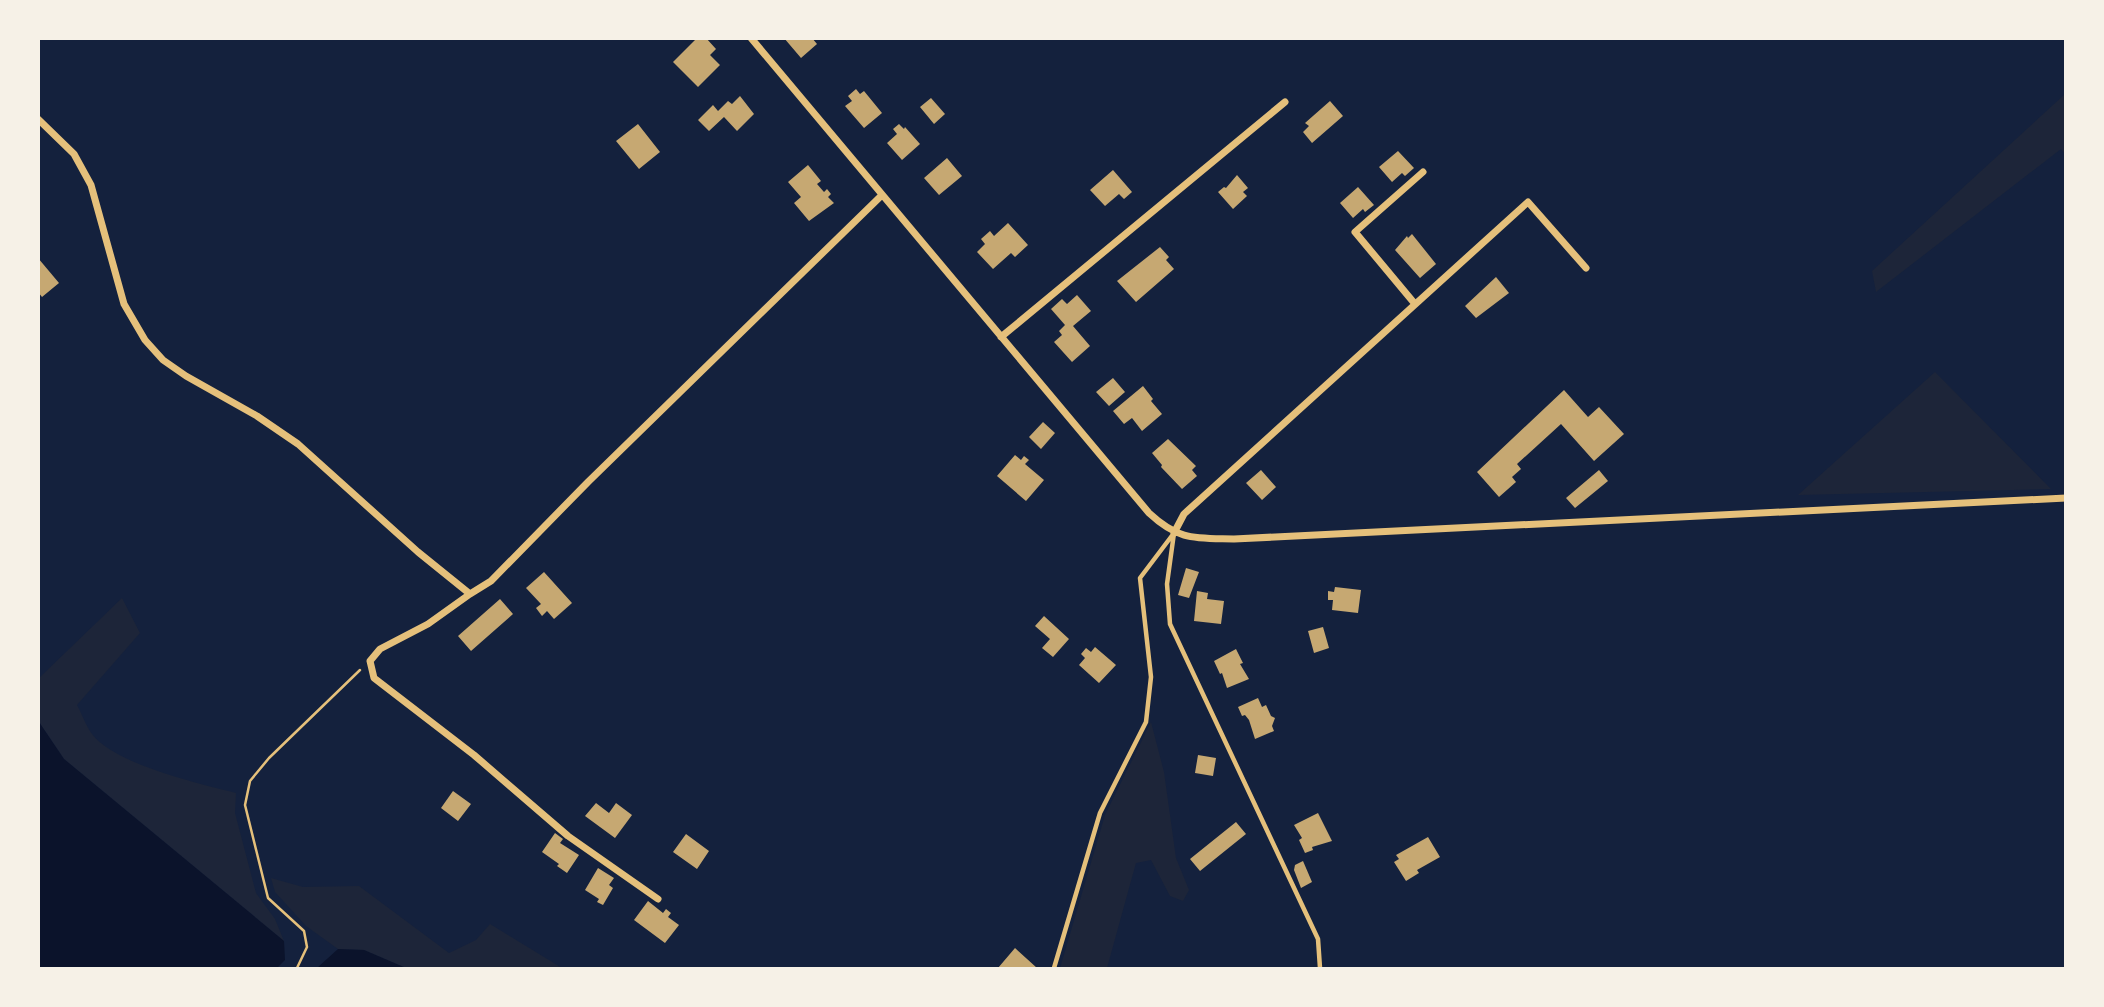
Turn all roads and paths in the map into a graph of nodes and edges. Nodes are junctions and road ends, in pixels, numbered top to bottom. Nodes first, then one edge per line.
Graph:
1 (751, 38) edge
2 (1285, 102) dead end
3 (38, 119) edge
4 (1423, 172) dead end
5 (881, 196) junction
6 (1586, 268) dead end
7 (1415, 304) junction
8 (1001, 337) junction
9 (2066, 498) edge
10 (1174, 533) junction
11 (470, 594) junction
12 (370, 661) junction
13 (658, 899) dead end
14 (297, 968) edge
15 (1054, 968) edge
16 (1320, 968) edge

1 - 5 street
2 - 8 street
3 - 11 street
4 - 7 street
5 - 8 street
5 - 11 street
6 - 7 street
7 - 10 street
8 - 10 street
9 - 10 street
10 - 15 lane
10 - 16 lane
11 - 12 street
12 - 13 street
12 - 14 path

